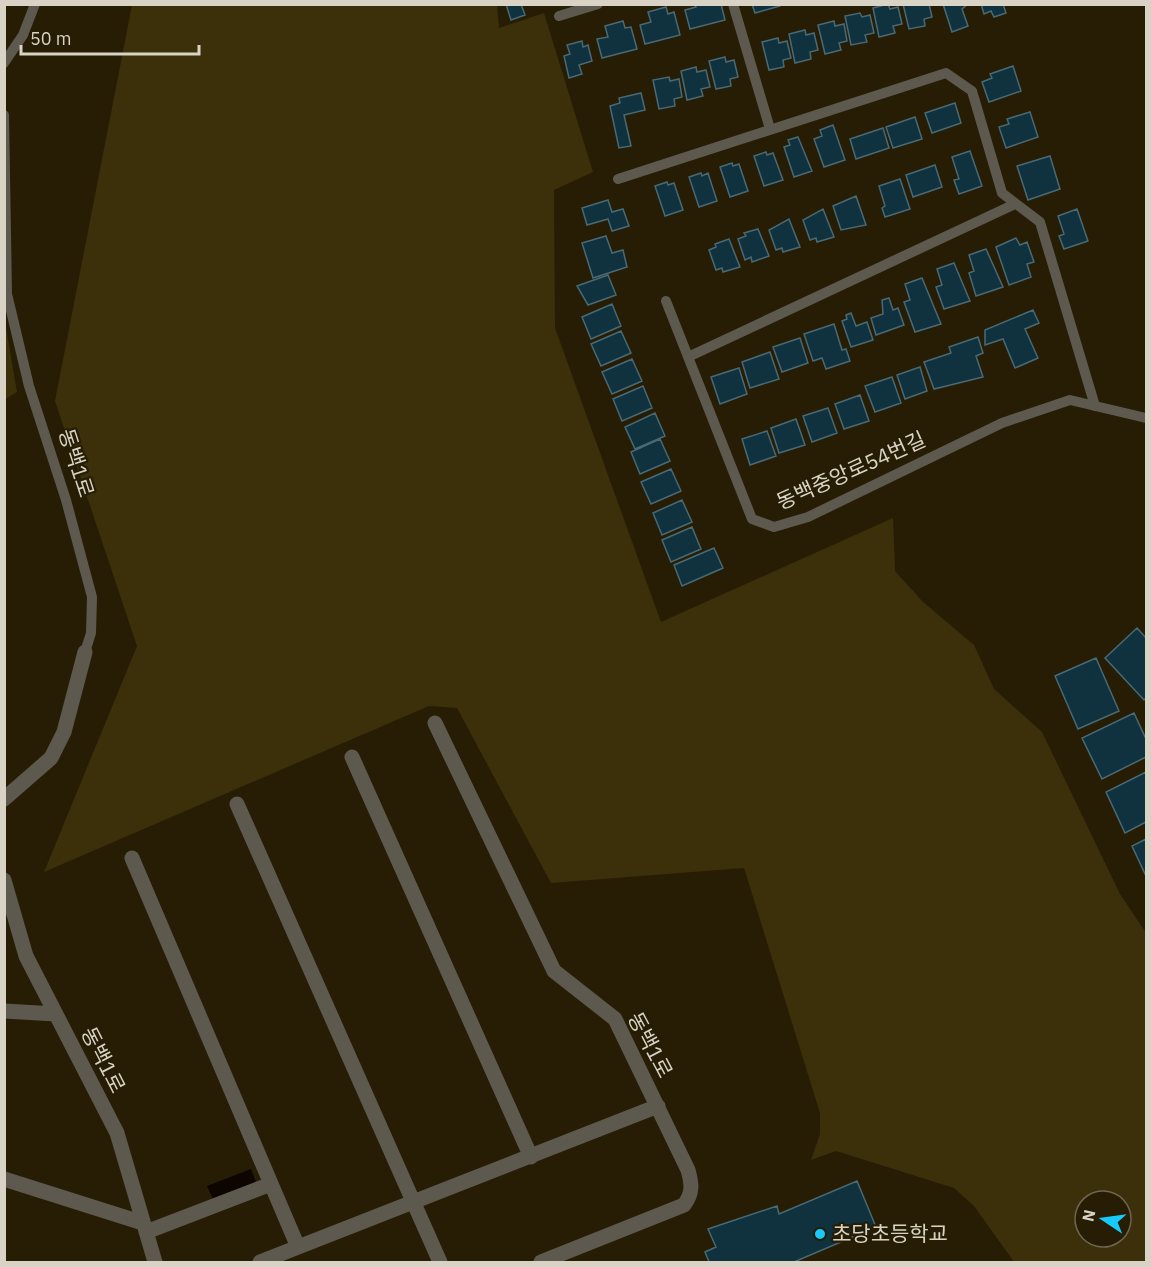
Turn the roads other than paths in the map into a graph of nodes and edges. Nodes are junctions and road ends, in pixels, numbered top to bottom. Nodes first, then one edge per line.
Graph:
1 (35, 4) edge
2 (598, 4) edge
3 (733, 4) edge
4 (559, 16) dead end
5 (4, 63) edge
6 (4, 115) edge
7 (770, 129) junction
8 (618, 179) dead end
9 (1015, 204) junction
10 (666, 301) dead end
11 (688, 357) junction
12 (1095, 406) junction
13 (1146, 418) edge
14 (85, 652) joint
15 (435, 723) dead end
16 (352, 757) dead end
17 (4, 799) edge
18 (237, 804) dead end
19 (132, 858) dead end
20 (4, 880) edge
21 (4, 1011) edge
22 (56, 1014) junction
23 (658, 1106) junction
24 (531, 1157) junction
25 (4, 1179) edge
26 (272, 1184) junction
27 (413, 1203) junction
28 (145, 1228) junction
29 (298, 1247) junction
30 (155, 1263) edge
31 (260, 1263) edge
32 (440, 1263) edge
33 (541, 1263) edge

1 - 5 lane
2 - 4 lane
3 - 7 lane
6 - 14 lane, 동백1로
7 - 8 lane
7 - 9 lane
9 - 11 lane
9 - 12 lane
10 - 11 lane, 동백중앙로54번길
11 - 12 lane, 동백중앙로54번길
12 - 13 lane, 동백중앙로54번길
14 - 17 street, 동백1로
15 - 23 street, 동백1로
16 - 24 street
18 - 27 street
19 - 26 street
20 - 22 street, 동백1로
21 - 22 street
22 - 28 street, 동백1로
23 - 24 street
23 - 33 street, 동백1로
24 - 27 street
25 - 28 street
26 - 28 street
26 - 29 street
27 - 29 street
27 - 32 street
28 - 30 street, 동백1로
29 - 31 street

